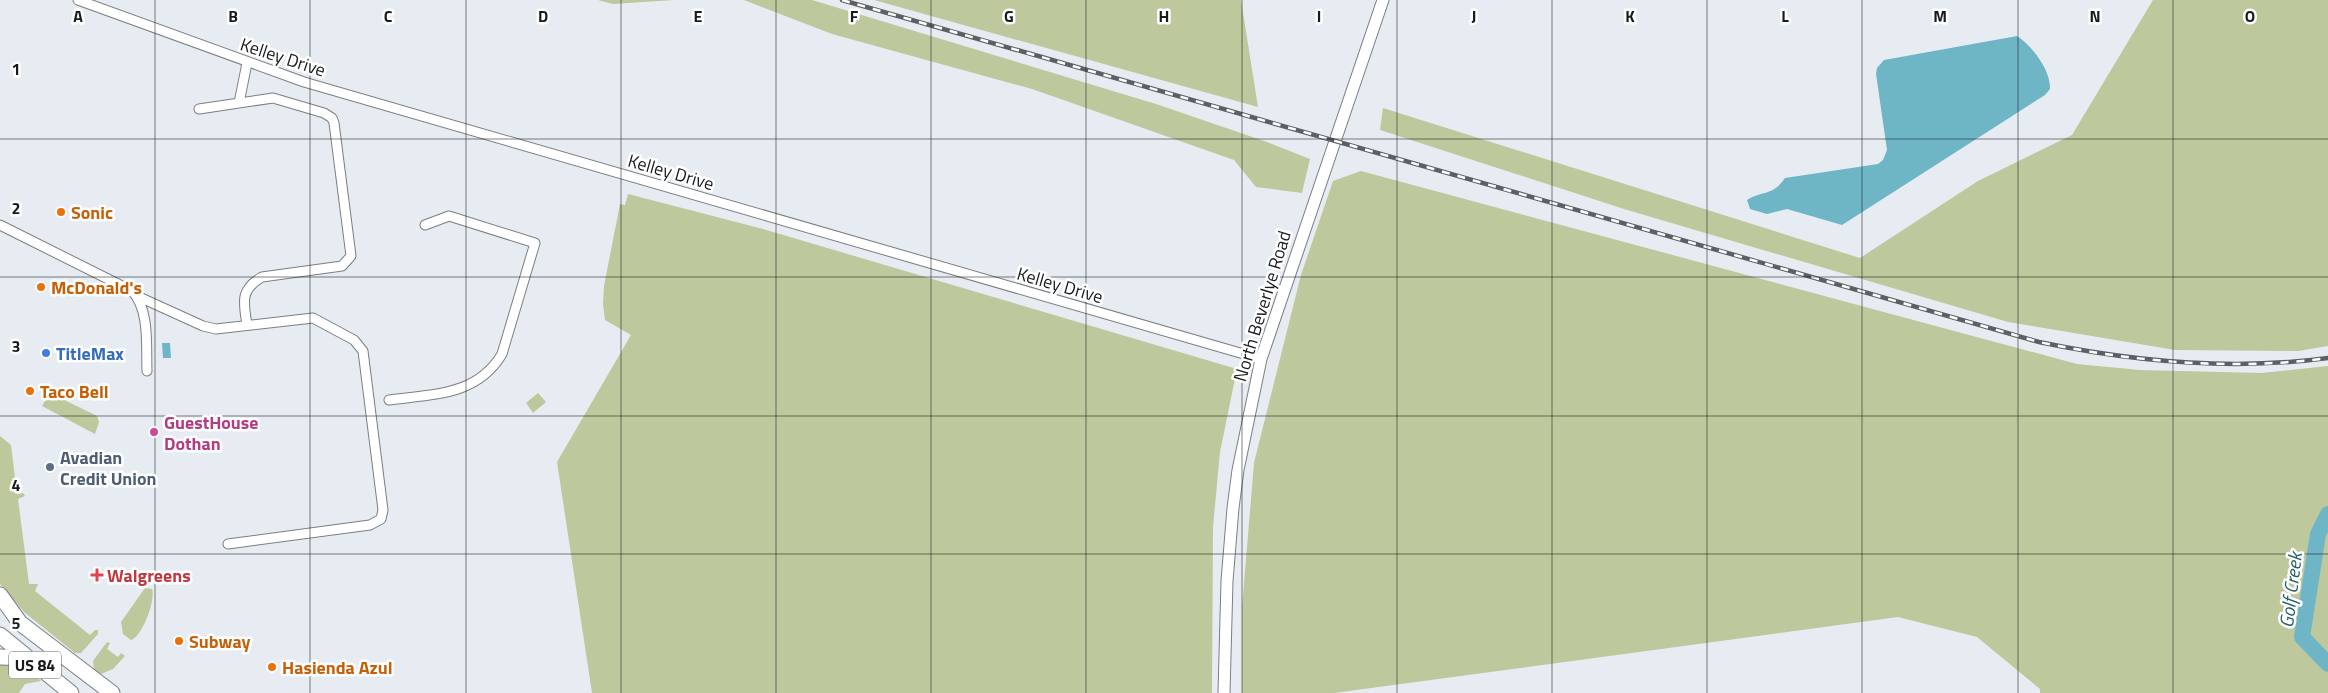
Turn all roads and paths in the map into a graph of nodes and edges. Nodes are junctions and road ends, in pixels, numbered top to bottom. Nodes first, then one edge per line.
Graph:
1 (78, 0) edge
2 (1383, 0) edge
3 (247, 63) junction
4 (240, 103) junction
5 (199, 109) dead end
6 (0, 225) edge
7 (424, 225) dead end
8 (137, 296) junction
9 (247, 326) junction
10 (1261, 359) junction
11 (147, 371) dead end
12 (389, 400) dead end
13 (228, 544) dead end
14 (0, 595) edge
15 (0, 635) edge
16 (0, 657) edge
17 (27, 658) junction
18 (72, 693) edge
19 (112, 693) edge
20 (1224, 693) edge

1 - 3 street, Kelley Drive
2 - 10 street, North Beverlye Road
3 - 4 street
3 - 10 street, Kelley Drive
4 - 5 street
4 - 9 street
6 - 8 street
7 - 12 street
8 - 9 street
8 - 11 street
9 - 13 street
10 - 20 street, North Beverlye Road
14 - 19 highway, US 84
15 - 17 highway, US 84
16 - 17 highway
17 - 18 highway, US 84

